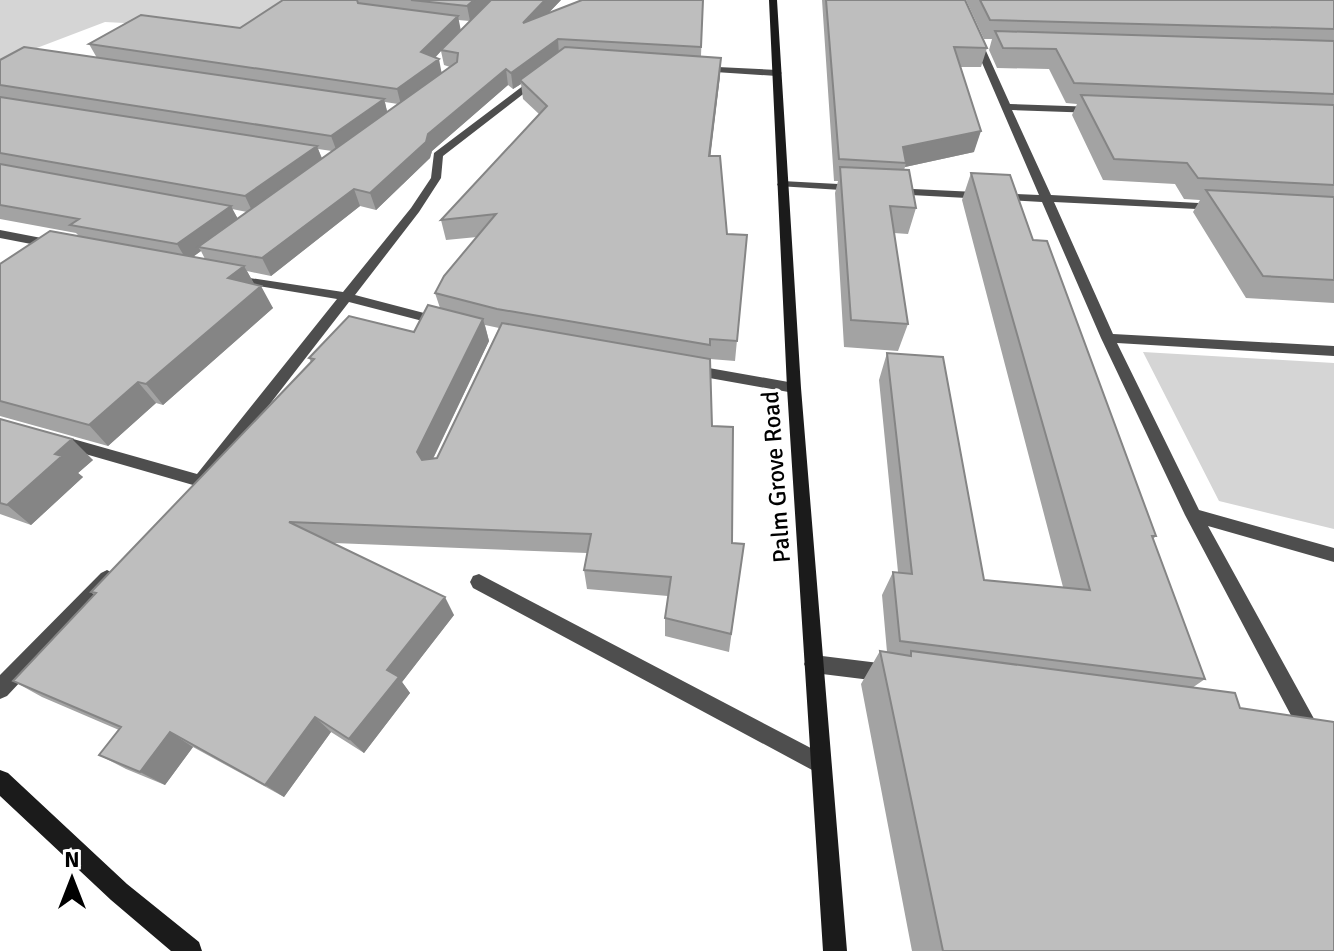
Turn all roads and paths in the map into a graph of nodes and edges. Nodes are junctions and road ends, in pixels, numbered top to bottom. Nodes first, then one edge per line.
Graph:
1 (773, 0) edge
2 (959, 0) edge
3 (978, 44) junction
4 (994, 45) edge
5 (686, 67) edge
6 (551, 69) edge
7 (777, 73) junction
8 (1006, 107) junction
9 (1115, 111) edge
10 (782, 184) junction
11 (1047, 200) junction
12 (1238, 208) edge
13 (0, 234) edge
14 (59, 249) edge
15 (219, 275) edge
16 (343, 296) junction
17 (458, 326) edge
18 (1108, 338) junction
19 (1334, 351) edge
20 (671, 366) edge
21 (794, 388) junction
22 (43, 436) edge
23 (1193, 515) junction
24 (1334, 555) edge
25 (116, 569) edge
26 (479, 582) dead end
27 (814, 664) junction
28 (906, 676) edge
29 (0, 689) edge
30 (1278, 724) edge
31 (1309, 728) junction
32 (1321, 752) edge
33 (821, 764) junction
34 (0, 781) edge
35 (190, 951) edge
36 (835, 951) edge

1 - 7 street, Palm Grove Road
2 - 3 street
3 - 4 street
3 - 8 street
5 - 7 street
6 - 16 street
7 - 10 street, Palm Grove Road
8 - 9 street
8 - 11 street
10 - 11 street
10 - 21 street, Palm Grove Road
11 - 12 street
11 - 18 street
13 - 14 street
15 - 16 street
16 - 17 street
16 - 22 street
18 - 19 street
18 - 23 street
20 - 21 street
21 - 27 street, Palm Grove Road
23 - 24 street
23 - 31 street
25 - 29 street
26 - 33 street
27 - 28 street
27 - 33 street, Palm Grove Road
30 - 31 street
31 - 32 street
33 - 36 street, Palm Grove Road
34 - 35 street

